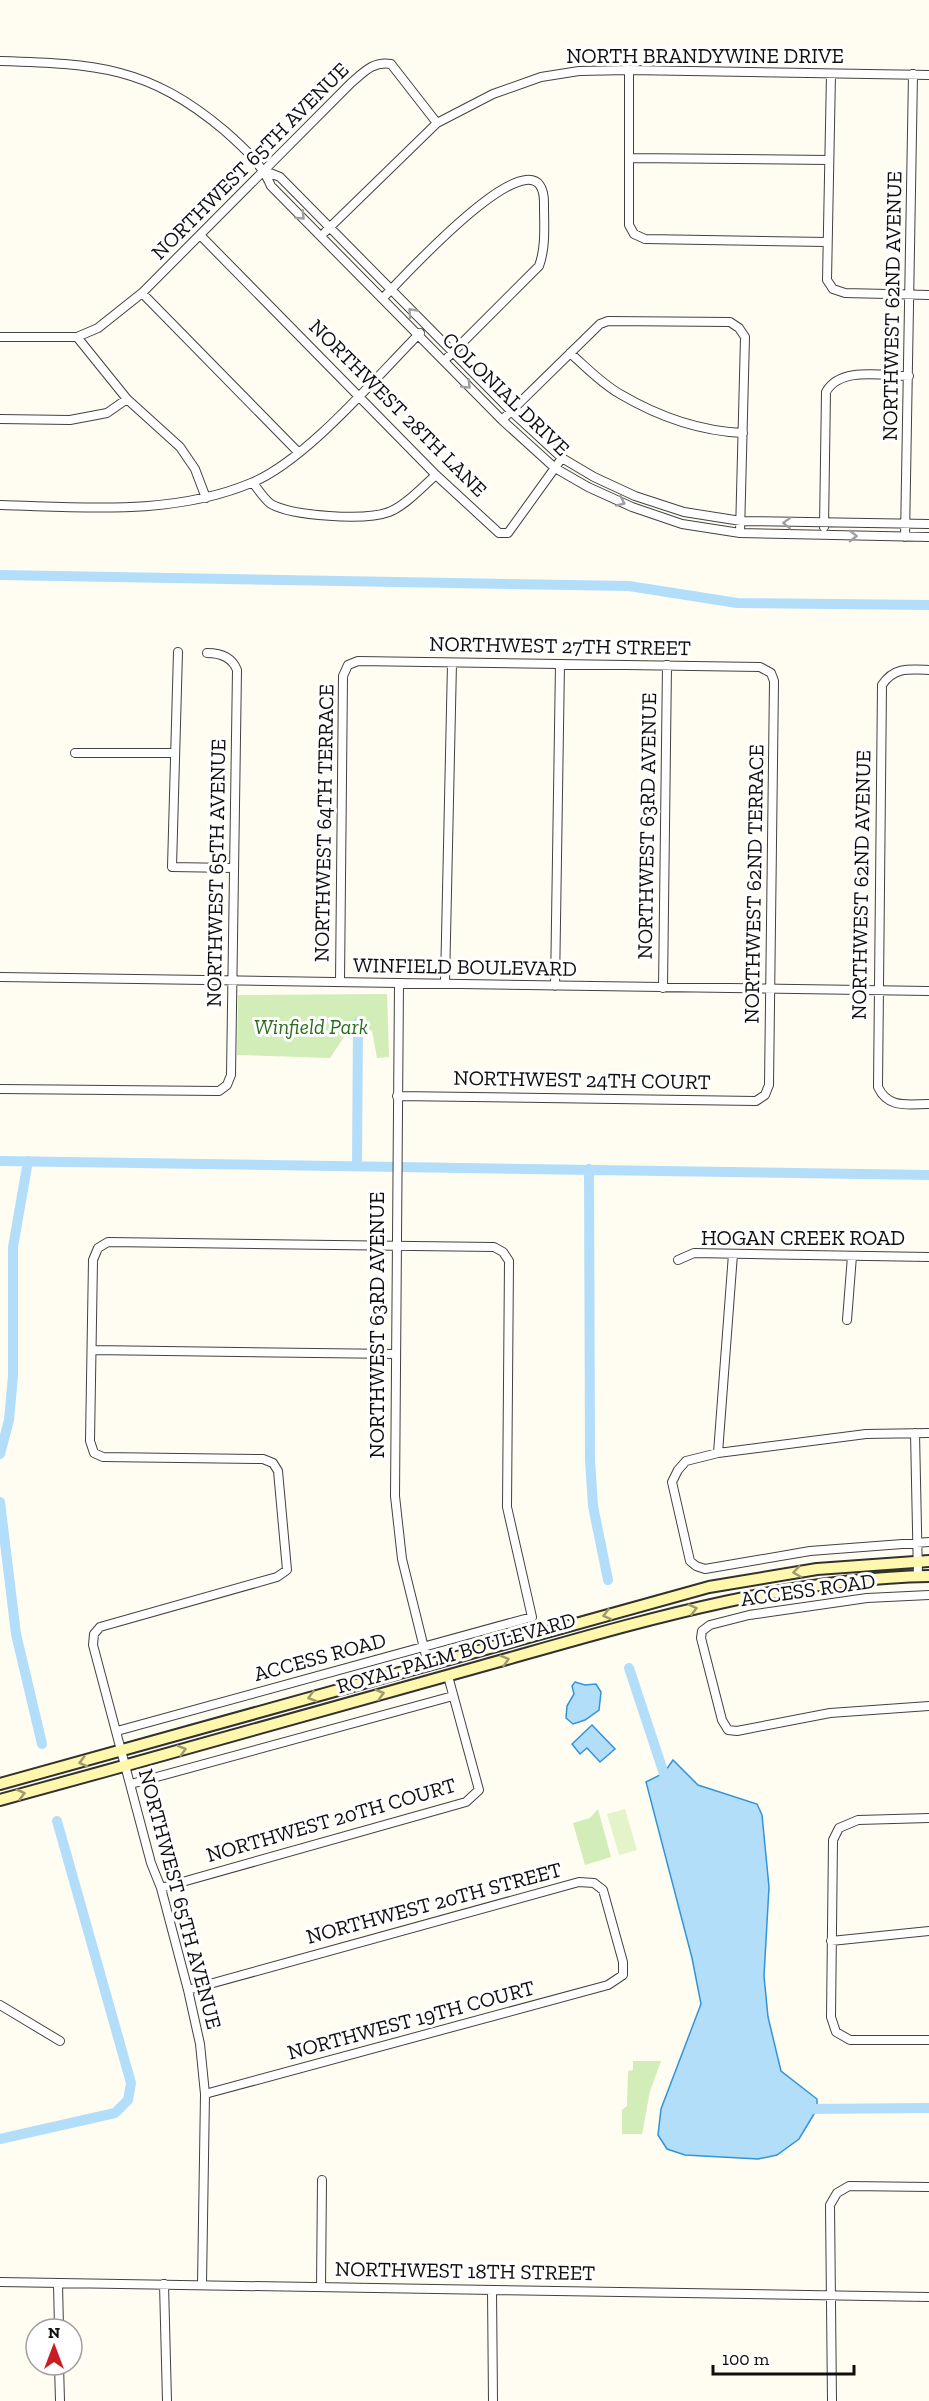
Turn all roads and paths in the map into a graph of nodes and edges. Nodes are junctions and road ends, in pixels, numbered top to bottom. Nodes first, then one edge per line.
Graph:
1 (0, 61) edge
2 (629, 70) junction
3 (831, 74) junction
4 (913, 74) junction
5 (929, 75) edge
6 (437, 123) junction
7 (629, 158) junction
8 (829, 159) junction
9 (265, 171) junction
10 (329, 228) junction
11 (200, 235) junction
12 (321, 236) junction
13 (827, 242) junction
14 (391, 290) junction
15 (142, 293) junction
16 (909, 295) junction
17 (929, 295) edge
18 (383, 298) junction
19 (426, 327) junction
20 (418, 335) junction
21 (0, 337) edge
22 (77, 337) junction
23 (452, 353) junction
24 (570, 353) junction
25 (444, 362) junction
26 (909, 376) junction
27 (359, 395) junction
28 (127, 399) junction
29 (511, 411) junction
30 (0, 419) edge
31 (502, 420) junction
32 (743, 433) junction
33 (299, 453) junction
34 (562, 458) junction
35 (555, 468) junction
36 (436, 475) junction
37 (253, 483) junction
38 (206, 498) junction
39 (0, 505) edge
40 (741, 521) junction
41 (824, 524) junction
42 (906, 524) junction
43 (929, 524) edge
44 (740, 533) junction
45 (824, 536) junction
46 (905, 537) junction
47 (929, 537) edge
48 (178, 652) dead end
49 (207, 653) dead end
50 (452, 663) junction
51 (560, 664) junction
52 (348, 665) joint
53 (667, 665) junction
54 (929, 670) edge
55 (771, 673) joint
56 (75, 753) dead end
57 (174, 753) junction
58 (233, 868) junction
59 (0, 977) edge
60 (232, 981) junction
61 (340, 982) junction
62 (399, 983) junction
63 (445, 983) junction
64 (555, 986) junction
65 (663, 988) junction
66 (770, 990) junction
67 (878, 991) junction
68 (929, 991) edge
69 (0, 1089) edge
70 (765, 1095) joint
71 (397, 1096) junction
72 (929, 1104) edge
73 (396, 1247) junction
74 (733, 1254) junction
75 (852, 1256) junction
76 (929, 1257) edge
77 (678, 1260) dead end
78 (847, 1320) dead end
79 (92, 1350) junction
80 (396, 1354) junction
81 (915, 1433) junction
82 (929, 1433) edge
83 (718, 1453) junction
84 (918, 1542) junction
85 (929, 1542) edge
86 (924, 1561) edge
87 (924, 1577) edge
88 (929, 1595) edge
89 (424, 1647) junction
90 (462, 1654) junction
91 (428, 1664) junction
92 (448, 1676) junction
93 (408, 1687) junction
94 (453, 1696) junction
95 (929, 1706) edge
96 (117, 1731) junction
97 (122, 1751) junction
98 (126, 1766) junction
99 (0, 1784) edge
100 (130, 1784) junction
101 (0, 1800) edge
102 (929, 1818) edge
103 (161, 1888) junction
104 (929, 1930) edge
105 (831, 1941) junction
106 (623, 1975) joint
107 (188, 1990) junction
108 (0, 2005) edge
109 (929, 2040) edge
110 (60, 2041) dead end
111 (205, 2094) junction
112 (322, 2180) dead end
113 (929, 2187) edge
114 (0, 2283) edge
115 (58, 2283) junction
116 (164, 2284) junction
117 (202, 2284) junction
118 (321, 2287) junction
119 (492, 2290) junction
120 (830, 2296) junction
121 (929, 2297) edge
122 (59, 2317) edge
123 (59, 2377) edge
124 (60, 2401) edge
125 (167, 2401) edge
126 (493, 2401) edge
127 (832, 2401) edge

1 - 9 street, COLONIAL DRIVE
2 - 3 street, NORTH BRANDYWINE DRIVE
2 - 6 street, NORTH BRANDYWINE DRIVE
2 - 7 street
3 - 4 street, NORTH BRANDYWINE DRIVE
3 - 8 street
4 - 5 street, NORTH BRANDYWINE DRIVE
4 - 16 street, NORTHWEST 62ND AVENUE
6 - 9 street, NORTHWEST 65TH AVENUE
6 - 10 street, NORTH BRANDYWINE DRIVE
7 - 8 street
7 - 13 street
8 - 13 street
9 - 10 street, COLONIAL DRIVE
9 - 11 street, NORTHWEST 65TH AVENUE
9 -> 12 street, COLONIAL DRIVE
10 - 12 street, NORTH BRANDYWINE DRIVE
10 - 14 street, COLONIAL DRIVE
11 - 15 street, NORTHWEST 65TH AVENUE
11 - 27 street, NORTHWEST 28TH LANE
12 - 18 street, COLONIAL DRIVE
13 - 16 street
14 - 18 street
19 -> 14 street, COLONIAL DRIVE
14 - 23 street
15 - 22 street, NORTHWEST 65TH AVENUE
15 - 33 street
16 - 17 street
16 - 26 street, NORTHWEST 62ND AVENUE
18 - 20 street, COLONIAL DRIVE
19 - 20 street
19 - 23 street, COLONIAL DRIVE
20 - 25 street, COLONIAL DRIVE
20 - 27 street
21 - 22 street
22 - 28 street
23 - 25 street
23 - 29 street, COLONIAL DRIVE
24 - 29 street
24 - 32 street
24 - 32 street
25 -> 31 street, COLONIAL DRIVE
26 - 41 street
26 - 42 street, NORTHWEST 62ND AVENUE
27 - 33 street
27 - 36 street, NORTHWEST 28TH LANE
28 - 30 street
28 - 38 street
29 - 31 street
29 - 34 street, COLONIAL DRIVE
31 - 35 street, COLONIAL DRIVE
32 - 40 street
33 - 37 street
34 - 35 street, NORTHWEST 28TH LANE
34 - 40 street, COLONIAL DRIVE
35 - 36 street, NORTHWEST 28TH LANE
35 -> 44 street, COLONIAL DRIVE
36 - 37 street
37 - 38 street
38 - 39 street
41 -> 40 street, COLONIAL DRIVE
40 - 44 street
41 - 42 street, COLONIAL DRIVE
41 - 45 street
42 - 43 street, COLONIAL DRIVE
42 - 46 street, NORTHWEST 62ND AVENUE
44 - 45 street, COLONIAL DRIVE
45 -> 46 street, COLONIAL DRIVE
46 - 47 street, COLONIAL DRIVE
48 - 57 street
49 - 58 street, NORTHWEST 65TH AVENUE
50 - 51 street, NORTHWEST 27TH STREET
50 - 52 street, NORTHWEST 27TH STREET
50 - 63 street
51 - 53 street, NORTHWEST 27TH STREET
51 - 64 street
52 - 61 street, NORTHWEST 64TH TERRACE
53 - 55 street, NORTHWEST 27TH STREET
53 - 65 street, NORTHWEST 63RD AVENUE
54 - 67 street, NORTHWEST 62ND AVENUE
55 - 66 street, NORTHWEST 62ND TERRACE
56 - 57 street
57 - 58 street
58 - 60 street, NORTHWEST 65TH AVENUE
59 - 60 street, WINFIELD BOULEVARD
60 - 61 street, WINFIELD BOULEVARD
60 - 69 street, NORTHWEST 65TH AVENUE
61 - 62 street, WINFIELD BOULEVARD
62 - 63 street, WINFIELD BOULEVARD
62 - 71 street, NORTHWEST 63RD AVENUE
63 - 64 street, WINFIELD BOULEVARD
64 - 65 street, WINFIELD BOULEVARD
65 - 66 street, WINFIELD BOULEVARD
66 - 67 street, WINFIELD BOULEVARD
66 - 70 street, NORTHWEST 62ND TERRACE
67 - 68 street, WINFIELD BOULEVARD
67 - 72 street, NORTHWEST 62ND AVENUE
70 - 71 street, NORTHWEST 24TH COURT
71 - 73 street, NORTHWEST 63RD AVENUE
73 - 79 street
73 - 80 street, NORTHWEST 63RD AVENUE
73 - 89 street, ACCESS ROAD
74 - 75 street, HOGAN CREEK ROAD
74 - 77 street, HOGAN CREEK ROAD
74 - 83 street
75 - 76 street, HOGAN CREEK ROAD
75 - 78 street
79 - 80 street
79 - 96 street, NORTHWEST 65TH AVENUE
80 - 89 street, NORTHWEST 63RD AVENUE
81 - 82 street
81 - 83 street
81 - 84 street
83 - 84 street, ACCESS ROAD
84 - 85 street, ACCESS ROAD
84 - 86 street
86 - 87 street
86 -> 90 main road, ROYAL PALM BOULEVARD
92 -> 87 main road, ROYAL PALM BOULEVARD
88 - 95 street, ACCESS ROAD
89 - 91 street, NORTHWEST 63RD AVENUE
89 - 96 street, ACCESS ROAD
90 - 91 main road, ROYAL PALM BOULEVARD
90 - 92 main road
91 - 93 main road
91 -> 97 main road, ROYAL PALM BOULEVARD
92 - 93 main road, ROYAL PALM BOULEVARD
92 - 94 street
98 -> 93 main road, ROYAL PALM BOULEVARD
94 - 100 street
94 - 103 street, NORTHWEST 20TH COURT
96 - 97 street, NORTHWEST 65TH AVENUE
97 - 98 street, NORTHWEST 65TH AVENUE
97 -> 99 main road, ROYAL PALM BOULEVARD
98 - 100 street, NORTHWEST 65TH AVENUE
101 -> 98 main road, ROYAL PALM BOULEVARD
100 - 103 street, NORTHWEST 65TH AVENUE
102 - 105 street
103 - 107 street, NORTHWEST 65TH AVENUE
104 - 105 street
105 - 109 street
106 - 107 street, NORTHWEST 20TH STREET
106 - 111 street, NORTHWEST 19TH COURT
107 - 111 street, NORTHWEST 65TH AVENUE
108 - 110 street
111 - 117 street, NORTHWEST 65TH AVENUE
112 - 118 street
113 - 120 street
114 - 115 street, NORTHWEST 18TH STREET
115 - 116 street, NORTHWEST 18TH STREET
115 - 122 street
116 - 117 street, NORTHWEST 18TH STREET
116 - 125 street
117 - 118 street, NORTHWEST 18TH STREET
118 - 119 street, NORTHWEST 18TH STREET
119 - 120 street, NORTHWEST 18TH STREET
119 - 126 street
120 - 121 street, NORTHWEST 18TH STREET
120 - 127 street
123 - 124 street

